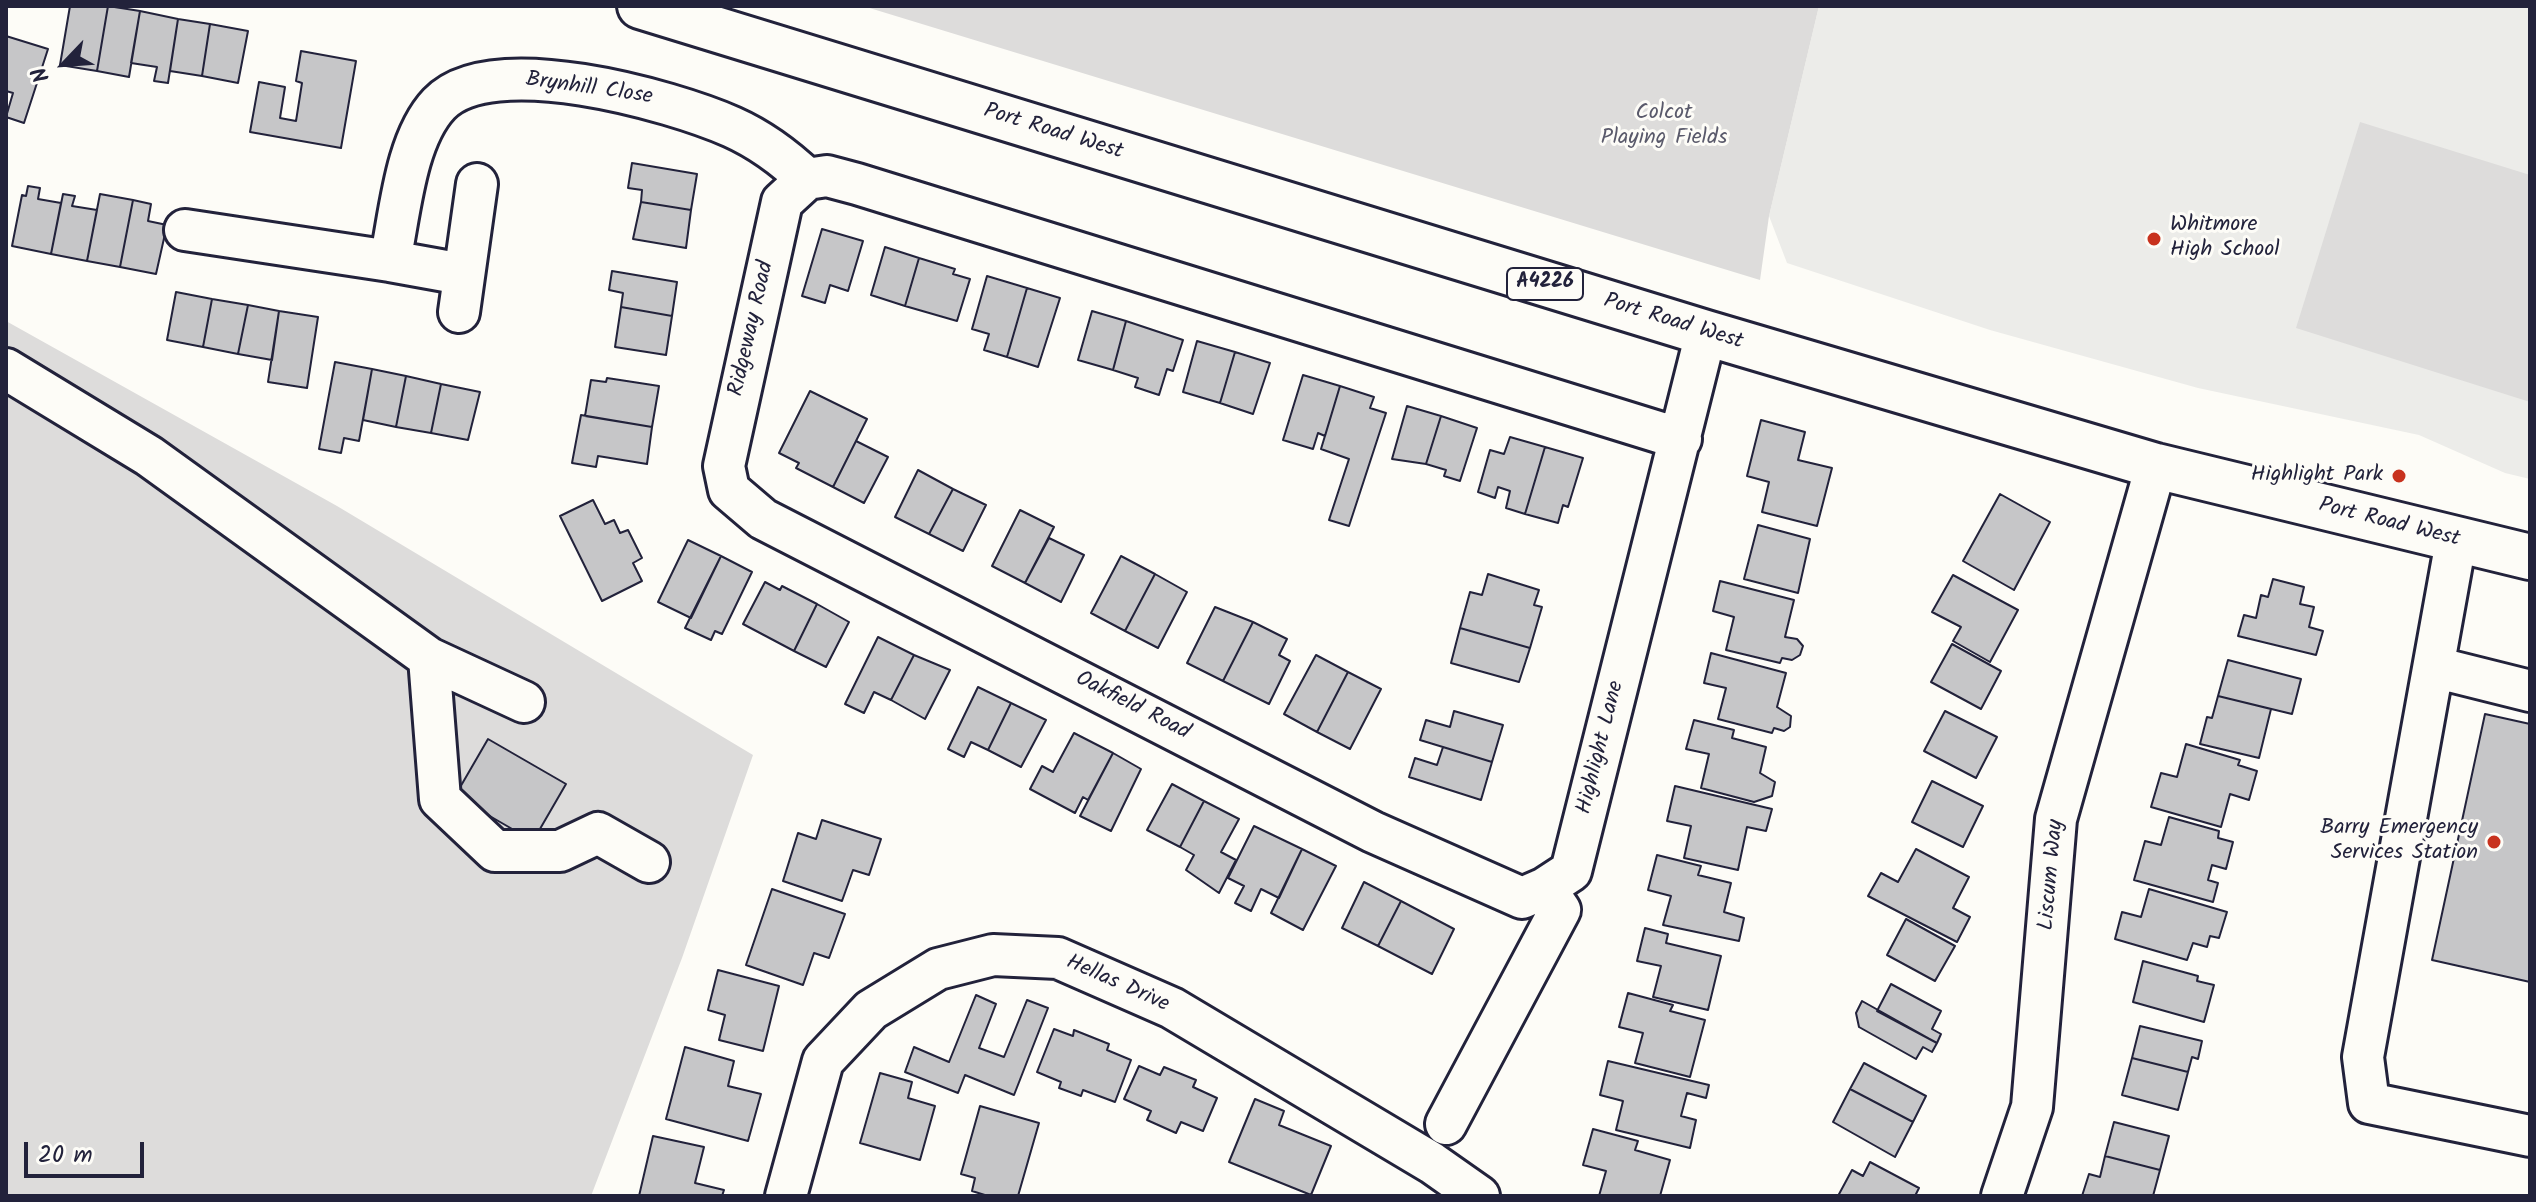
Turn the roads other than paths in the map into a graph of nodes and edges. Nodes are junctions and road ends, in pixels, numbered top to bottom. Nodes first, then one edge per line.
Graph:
1 (640, 6) edge
2 (807, 179) junction
3 (477, 184) dead end
4 (185, 230) dead end
5 (390, 261) junction
6 (1706, 333) junction
7 (6, 369) edge
8 (1681, 439) junction
9 (2156, 466) junction
10 (729, 490) joint
11 (2456, 541) junction
12 (2530, 557) edge
13 (429, 658) junction
14 (2434, 667) junction
15 (2530, 691) edge
16 (524, 702) dead end
17 (649, 862) dead end
18 (1545, 888) junction
19 (1446, 1124) dead end
20 (2530, 1136) edge
21 (796, 1194) edge
22 (1479, 1196) edge
23 (2002, 1196) edge

1 - 6 main road, Port Road West / A4226
2 - 5 street, Brynhill Close
2 - 8 street
2 - 10 street, Ridgeway Road
3 - 5 street
4 - 5 street
6 - 8 street, Highlight Lane
6 - 9 main road, Port Road West / A4226
7 - 13 street
8 - 18 street, Highlight Lane
9 - 11 main road, Port Road West / A4226
9 - 23 street, Liscum Way
10 - 18 street, Oakfield Road
11 - 12 main road, Port Road West / A4226
11 - 14 street
13 - 16 street
13 - 17 street
14 - 15 street
14 - 20 street
18 - 19 street
21 - 22 street, Hellas Drive

